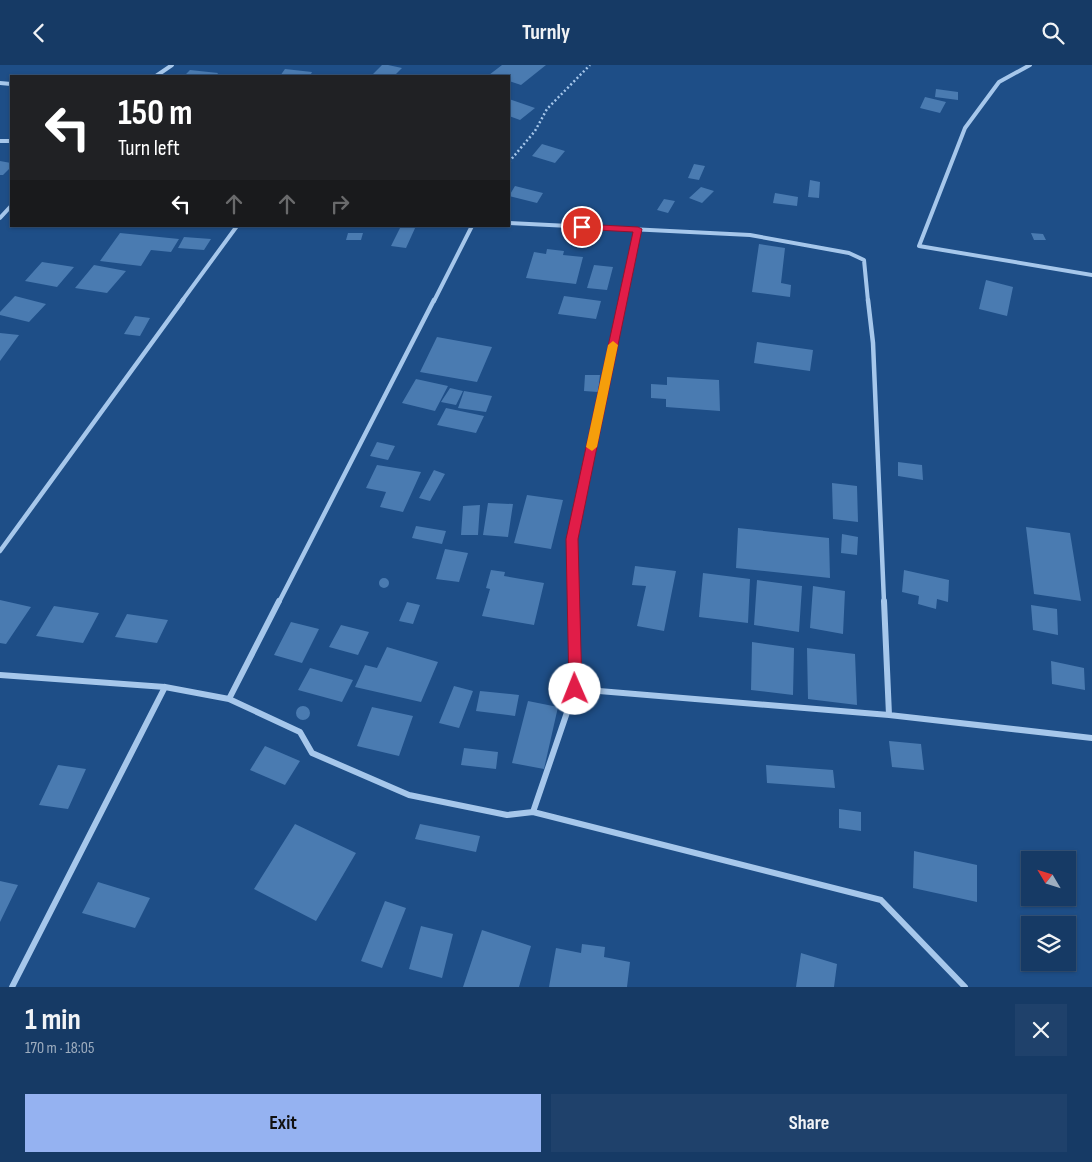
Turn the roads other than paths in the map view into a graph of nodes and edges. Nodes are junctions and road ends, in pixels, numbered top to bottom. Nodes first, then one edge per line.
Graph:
1 (172, 65) edge
2 (1030, 65) edge
3 (157, 75) edge
4 (10, 207) edge
5 (0, 218) edge
6 (510, 223) edge
7 (236, 227) edge
8 (471, 227) edge
9 (638, 229) junction
10 (1092, 275) edge
11 (0, 551) edge
12 (0, 675) edge
13 (165, 687) junction
14 (575, 689) junction
15 (229, 699) junction
16 (889, 715) junction
17 (1092, 738) edge
18 (533, 812) junction
19 (12, 987) edge
20 (965, 987) edge

1 - 3 street
2 - 10 street
4 - 5 street
6 - 9 street
7 - 11 street
8 - 15 street
9 - 14 street
9 - 16 street
12 - 13 street
13 - 15 street
13 - 19 street
14 - 16 street
14 - 18 street
15 - 18 street
16 - 17 street
18 - 20 street

